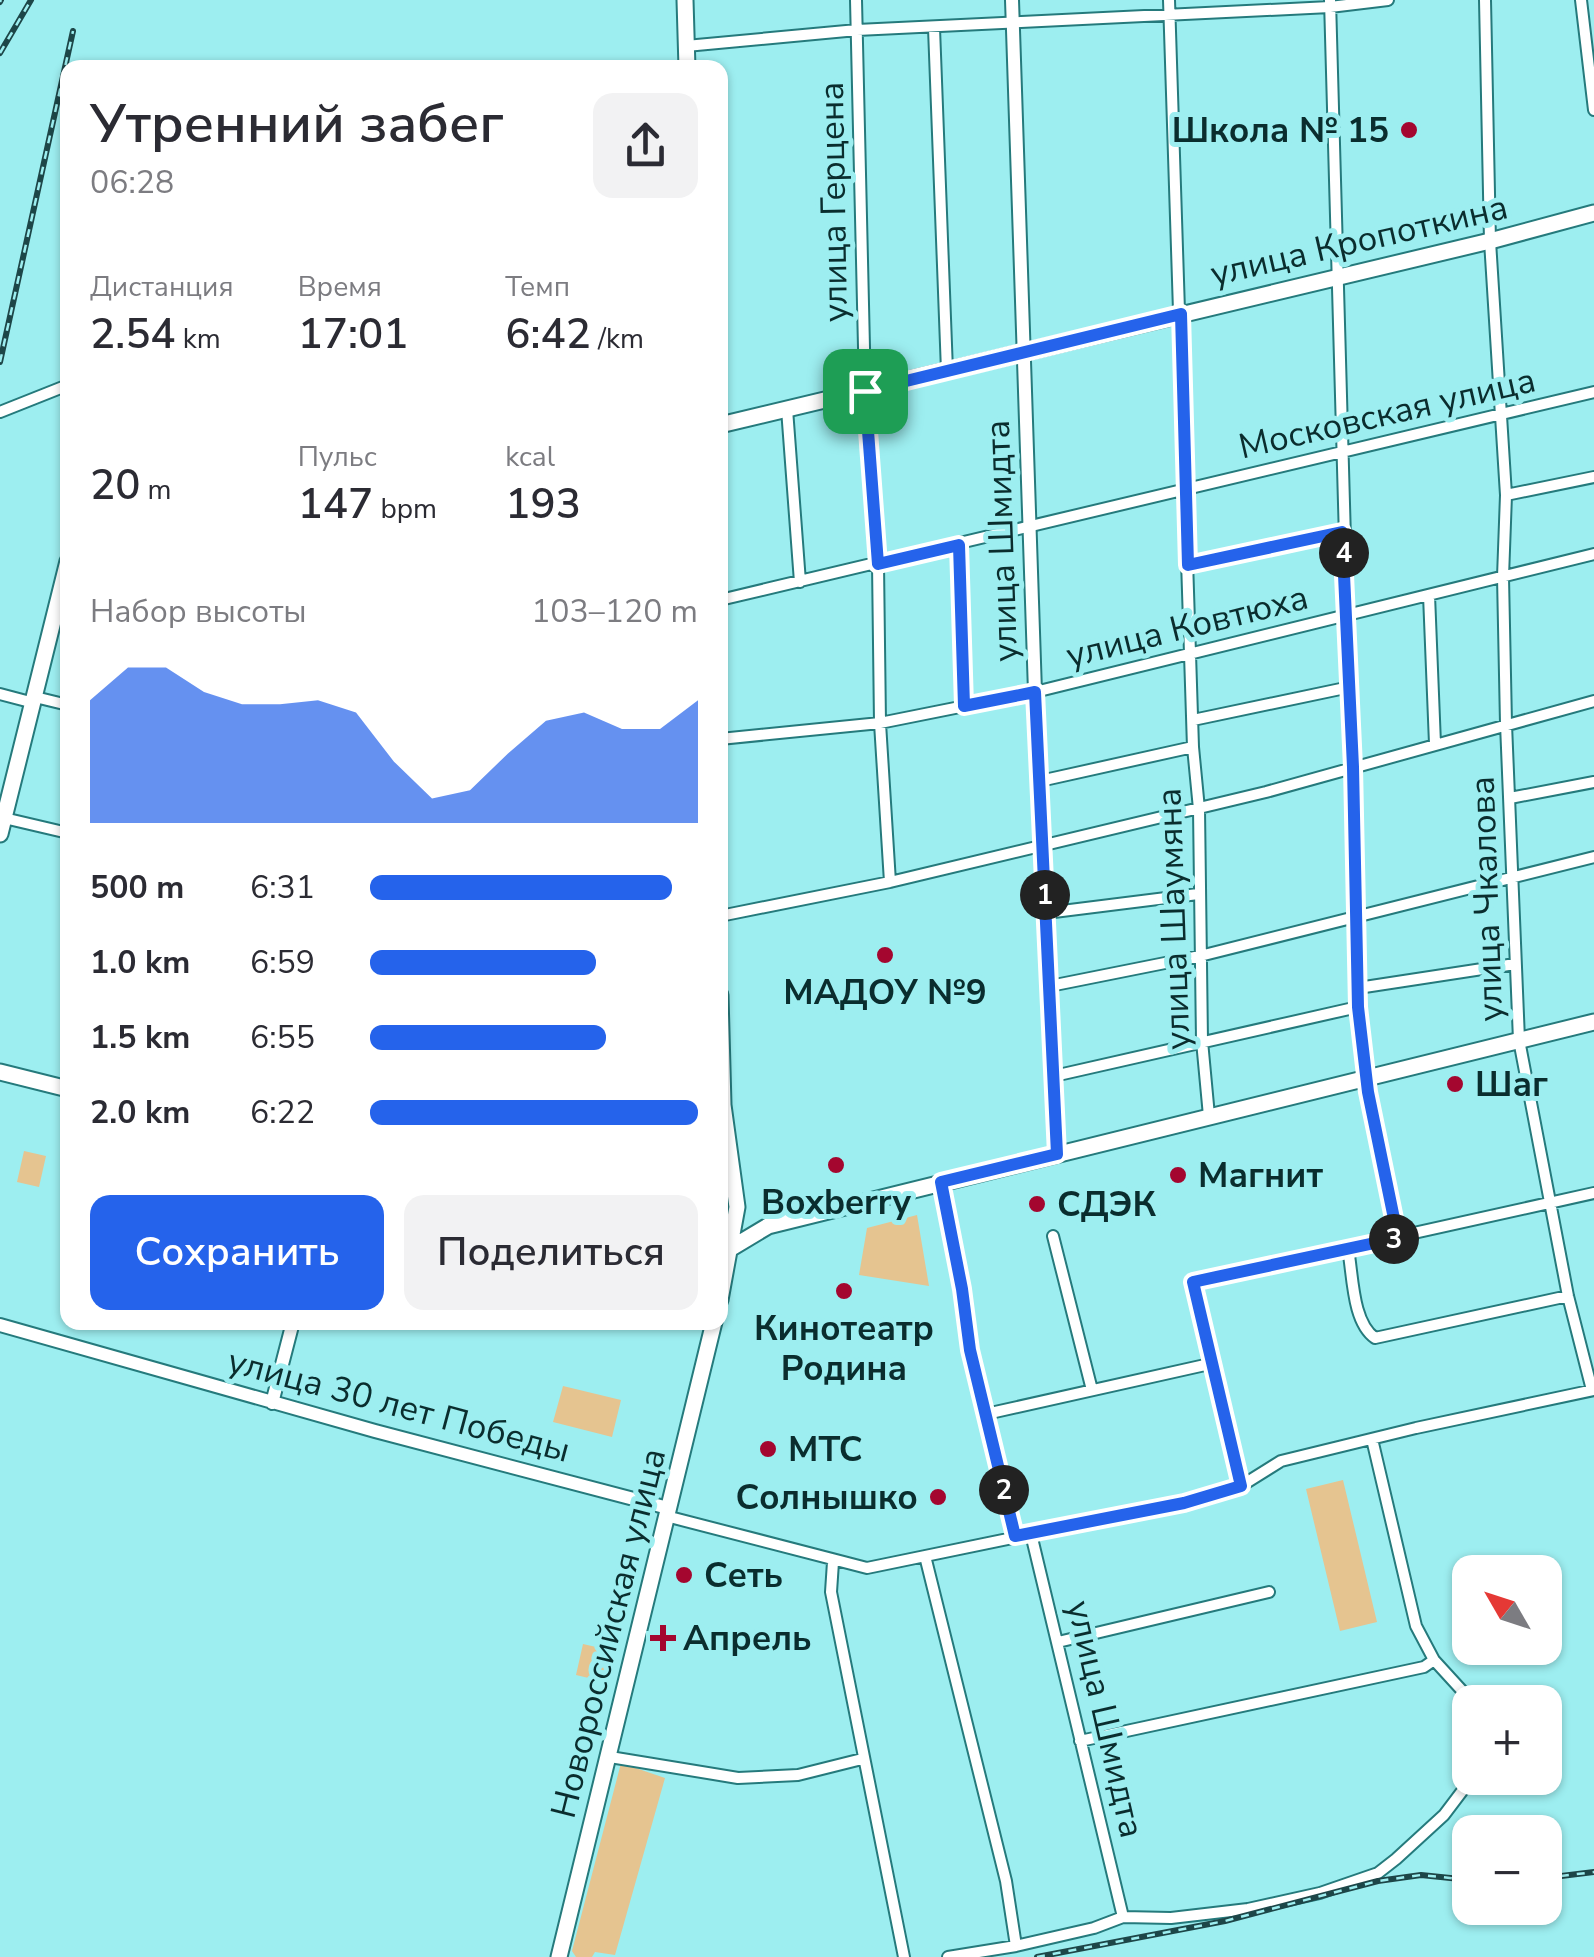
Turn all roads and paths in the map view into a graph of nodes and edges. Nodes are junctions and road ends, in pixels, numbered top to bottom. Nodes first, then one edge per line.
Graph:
1 (684, 0) edge
2 (856, 0) edge
3 (1012, 0) edge
4 (1169, 0) edge
5 (1388, 0) edge
6 (1485, 0) edge
7 (1581, 0) edge
8 (1330, 4) edge
9 (1169, 14) junction
10 (1013, 23) junction
11 (934, 28) junction
12 (857, 30) junction
13 (686, 46) junction
14 (687, 60) edge
15 (1594, 110) edge
16 (1594, 214) edge
17 (1490, 241) junction
18 (1337, 276) junction
19 (1181, 314) junction
20 (1026, 351) junction
21 (947, 370) junction
22 (60, 387) edge
23 (865, 391) junction
24 (1594, 392) edge
25 (787, 409) junction
26 (0, 412) edge
27 (1502, 414) junction
28 (728, 422) edge
29 (1342, 454) junction
30 (1594, 477) edge
31 (1185, 489) junction
32 (1506, 495) junction
33 (1031, 528) junction
34 (1342, 532) junction
35 (959, 545) junction
36 (1594, 554) edge
37 (878, 564) junction
38 (1188, 565) junction
39 (1502, 577) junction
40 (800, 582) junction
41 (1429, 595) junction
42 (728, 598) edge
43 (60, 603) edge
44 (1347, 615) junction
45 (1192, 652) junction
46 (1350, 687) junction
47 (1035, 692) junction
48 (0, 694) edge
49 (34, 700) junction
50 (1594, 700) edge
51 (60, 704) edge
52 (964, 706) junction
53 (1193, 720) junction
54 (880, 723) junction
55 (1506, 724) junction
56 (728, 738) edge
57 (1436, 744) junction
58 (1194, 747) junction
59 (1353, 767) junction
60 (1040, 781) junction
61 (1594, 782) edge
62 (1510, 798) junction
63 (1198, 809) junction
64 (2, 826) edge
65 (60, 832) edge
66 (1042, 846) junction
67 (1594, 857) edge
68 (1511, 878) junction
69 (890, 882) junction
70 (1198, 894) junction
71 (1046, 913) junction
72 (728, 914) edge
73 (1358, 915) junction
74 (1200, 956) junction
75 (1515, 964) junction
76 (1050, 986) junction
77 (1358, 988) junction
78 (1358, 1007) junction
79 (1594, 1022) edge
80 (1519, 1040) junction
81 (1202, 1041) junction
82 (0, 1072) edge
83 (1054, 1076) junction
84 (1365, 1078) junction
85 (60, 1088) edge
86 (1210, 1116) junction
87 (728, 1146) edge
88 (1057, 1154) junction
89 (941, 1182) junction
90 (1594, 1193) edge
91 (1549, 1204) junction
92 (1053, 1236) dead end
93 (728, 1237) edge
94 (1398, 1238) junction
95 (728, 1248) edge
96 (1348, 1249) junction
97 (1568, 1296) junction
98 (0, 1325) edge
99 (291, 1330) edge
100 (712, 1330) edge
101 (1214, 1363) junction
102 (1092, 1390) junction
103 (1593, 1390) edge
104 (272, 1402) junction
105 (986, 1414) junction
106 (1372, 1439) junction
107 (1241, 1486) junction
108 (667, 1512) junction
109 (1031, 1534) junction
110 (1015, 1536) junction
111 (925, 1556) junction
112 (833, 1562) junction
113 (1269, 1592) dead end
114 (1058, 1642) junction
115 (1434, 1660) junction
116 (1458, 1685) edge
117 (1080, 1741) junction
118 (610, 1756) junction
119 (862, 1759) junction
120 (1459, 1795) edge
121 (1124, 1917) junction
122 (1016, 1946) junction
123 (560, 1957) edge
124 (904, 1957) edge
125 (948, 1957) edge

1 - 13 main road
2 - 12 street, улица Герцена
3 - 10 street, улица Шмидта
4 - 9 street, улица Шаумяна
5 - 8 street
6 - 17 street, улица Чкалова
7 - 15 street
8 - 9 street
8 - 18 street
9 - 10 street
9 - 19 street, улица Шаумяна
10 - 11 street
10 - 20 street, улица Шмидта
11 - 12 street
11 - 21 street
12 - 13 street
12 - 23 street, улица Герцена
13 - 14 main road
16 - 17 main road, улица Кропоткина
17 - 18 main road, улица Кропоткина
17 - 27 street, улица Чкалова
18 - 19 main road, улица Кропоткина
18 - 29 street
19 - 20 main road, улица Кропоткина
19 - 31 street, улица Шаумяна
20 - 21 main road, улица Кропоткина
20 - 33 street, улица Шмидта
21 - 23 main road, улица Кропоткина
22 - 26 street
23 - 25 main road, улица Кропоткина
23 - 37 street, улица Герцена
24 - 27 street, Московская улица
25 - 28 main road, улица Кропоткина
25 - 40 street
27 - 29 street, Московская улица
27 - 32 street, улица Чкалова
29 - 31 street, Московская улица
29 - 34 street
30 - 32 street
31 - 33 street, Московская улица
31 - 38 street, улица Шаумяна
32 - 39 street, улица Чкалова
33 - 35 street, Московская улица
33 - 47 street, улица Шмидта
34 - 38 street
34 - 44 street
35 - 37 street, Московская улица
35 - 52 street
36 - 39 street, улица Ковтюха
37 - 40 street, Московская улица
37 - 54 street, улица Герцена
38 - 45 street, улица Шаумяна
39 - 41 street, улица Ковтюха
39 - 55 street, улица Чкалова
40 - 42 street, Московская улица
41 - 44 street, улица Ковтюха
41 - 57 street
43 - 49 main road
44 - 45 street, улица Ковтюха
44 - 46 street
45 - 47 street, улица Ковтюха
45 - 53 street, улица Шаумяна
46 - 53 street
46 - 59 street
47 - 52 street, улица Ковтюха
47 - 60 street, улица Шмидта
48 - 49 street
49 - 51 street
49 - 64 main road
50 - 55 street
52 - 54 street, улица Ковтюха
53 - 58 street, улица Шаумяна
54 - 56 street, улица Ковтюха
54 - 69 street, улица Герцена
55 - 57 street
55 - 62 street, улица Чкалова
57 - 59 street
58 - 60 street
58 - 63 street, улица Шаумяна
59 - 63 street
59 - 73 street
60 - 66 street, улица Шмидта
61 - 62 street
62 - 68 street, улица Чкалова
63 - 66 street
63 - 70 street, улица Шаумяна
64 - 65 street
66 - 69 street
66 - 71 street, улица Шмидта
67 - 68 street
68 - 73 street
68 - 75 street, улица Чкалова
69 - 72 street
70 - 71 street
70 - 74 street, улица Шаумяна
71 - 76 street, улица Шмидта
73 - 74 street
73 - 77 street
74 - 76 street
74 - 81 street, улица Шаумяна
75 - 77 street
75 - 80 street, улица Чкалова
76 - 83 street, улица Шмидта
77 - 78 street
78 - 81 street
78 - 84 street
79 - 80 main road
80 - 84 main road
80 - 91 street, улица Чкалова
81 - 83 street
81 - 86 street, улица Шаумяна
82 - 85 main road
83 - 88 street, улица Шмидта
84 - 86 main road
84 - 94 street
86 - 88 main road
87 - 93 main road
88 - 89 main road
89 - 95 main road
89 - 105 street
90 - 91 street
91 - 94 street
91 - 97 street, улица Чкалова
92 - 102 street
94 - 96 street
96 - 97 street
96 - 101 street
97 - 103 street, улица Чкалова
98 - 104 street, улица 30 лет Победы
99 - 104 street
100 - 108 main road, Новороссийская улица
101 - 102 street
101 - 107 street
102 - 105 street
103 - 106 street, улица 30 лет Победы
104 - 108 street, улица 30 лет Победы
105 - 110 street
106 - 107 street, улица 30 лет Победы
106 - 115 street
107 - 109 street, улица 30 лет Победы
108 - 112 street, улица 30 лет Победы
108 - 118 main road, Новороссийская улица
109 - 110 street, улица 30 лет Победы
109 - 114 street, улица Шмидта
110 - 111 street, улица 30 лет Победы
111 - 112 street, улица 30 лет Победы
111 - 122 street
112 - 119 street
113 - 114 street
114 - 117 street, улица Шмидта
115 - 116 street
115 - 117 street
117 - 121 street, улица Шмидта
118 - 119 street
118 - 123 main road, Новороссийская улица
119 - 124 street
120 - 121 street
121 - 122 street
122 - 125 street

